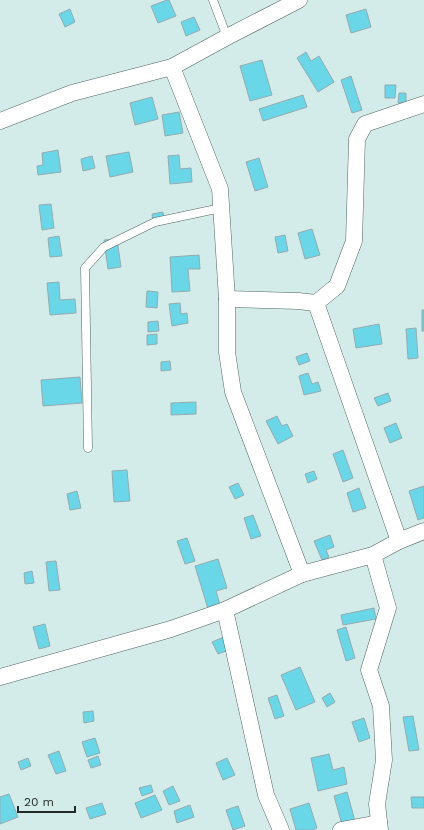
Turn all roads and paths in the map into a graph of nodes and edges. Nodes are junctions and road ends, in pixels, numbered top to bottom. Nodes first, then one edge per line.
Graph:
1 (213, 0) edge
2 (299, 0) edge
3 (227, 37) junction
4 (172, 67) junction
5 (424, 104) edge
6 (0, 121) edge
7 (221, 208) junction
8 (227, 299) junction
9 (316, 302) junction
10 (88, 448) dead end
11 (424, 531) edge
12 (399, 541) junction
13 (373, 555) junction
14 (302, 574) junction
15 (225, 610) junction
16 (0, 677) edge
17 (380, 826) edge
18 (281, 830) edge
19 (340, 830) edge

1 - 3 lane
2 - 3 street
3 - 4 street
4 - 6 street
4 - 7 street
5 - 9 street
7 - 8 street
7 - 10 lane
8 - 9 street
8 - 14 street
9 - 12 street
11 - 12 street
12 - 13 street
13 - 14 street
13 - 17 street
14 - 15 street
15 - 16 street
15 - 18 street
17 - 19 street

